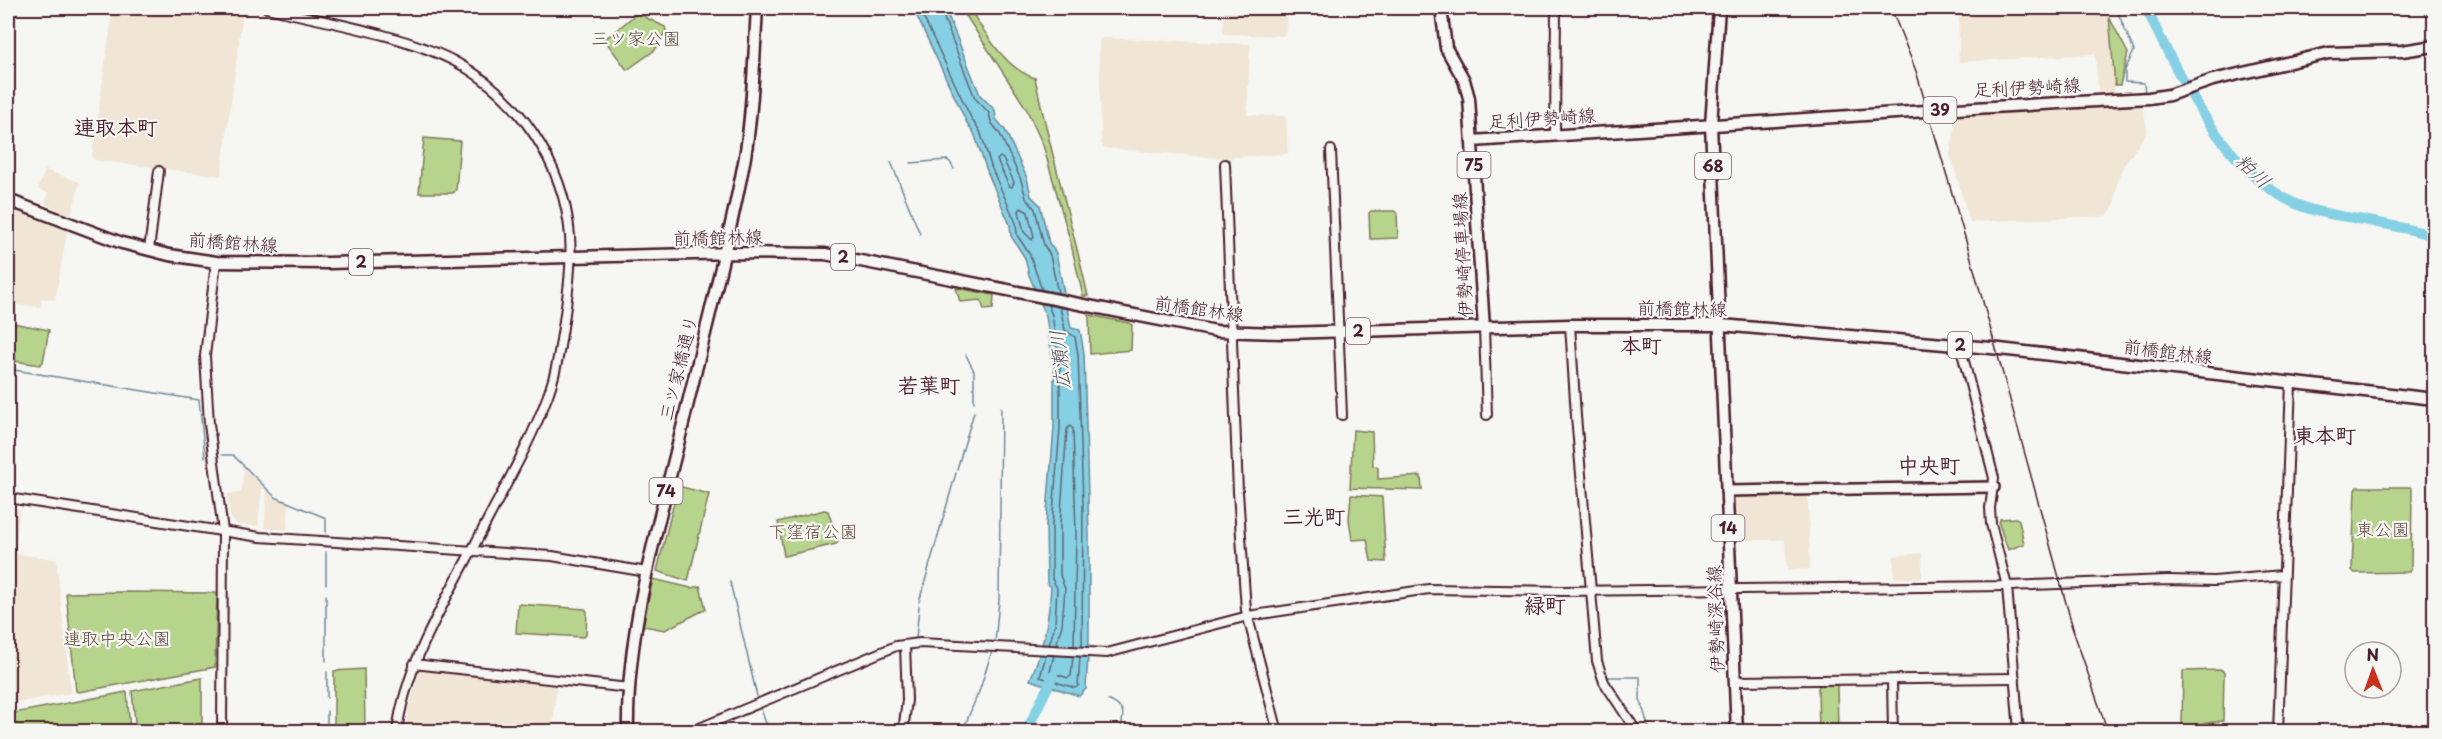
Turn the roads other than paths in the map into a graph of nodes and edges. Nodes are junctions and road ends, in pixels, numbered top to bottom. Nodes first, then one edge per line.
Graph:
1 (267, 8) edge
2 (1441, 8) edge
3 (1556, 8) edge
4 (1719, 8) edge
5 (757, 9) edge
6 (2434, 46) edge
7 (1711, 125) junction
8 (1555, 135) junction
9 (1472, 141) junction
10 (1331, 150) dead end
11 (1225, 164) dead end
12 (159, 171) dead end
13 (8, 200) edge
14 (149, 250) junction
15 (724, 254) junction
16 (571, 257) junction
17 (216, 262) junction
18 (1570, 325) junction
19 (1721, 325) junction
20 (1484, 328) junction
21 (1338, 332) junction
22 (1233, 333) junction
23 (1961, 345) junction
24 (2291, 383) junction
25 (2434, 399) edge
26 (1342, 415) dead end
27 (1487, 415) dead end
28 (1994, 487) junction
29 (1726, 491) junction
30 (8, 498) edge
31 (223, 531) junction
32 (473, 550) junction
33 (647, 572) junction
34 (2283, 575) junction
35 (2007, 586) junction
36 (1731, 588) junction
37 (1591, 591) junction
38 (1248, 616) junction
39 (905, 645) junction
40 (414, 664) junction
41 (2015, 678) junction
42 (1892, 680) junction
43 (1735, 681) junction
44 (629, 688) junction
45 (222, 732) edge
46 (397, 732) edge
47 (628, 732) edge
48 (690, 732) edge
49 (903, 732) edge
50 (1278, 732) edge
51 (1637, 732) edge
52 (1737, 732) edge
53 (1893, 732) edge
54 (2019, 732) edge
55 (2278, 732) edge

1 - 16 street
2 - 9 main road, 伊勢崎停車場線 / 75
3 - 8 street
4 - 7 main road, 68
5 - 15 main road, 三ツ家橋通り / 74
6 - 7 main road, 足利伊勢崎線 / 39
7 - 8 main road, 足利伊勢崎線 / 39
7 - 19 main road, 68
8 - 9 main road, 足利伊勢崎線 / 39
9 - 20 main road, 伊勢崎停車場線 / 75
10 - 21 street
11 - 22 street
12 - 14 street
13 - 14 main road, 前橋館林線 / 2
14 - 17 main road, 前橋館林線 / 2
15 - 16 main road, 前橋館林線 / 2
15 - 22 main road, 前橋館林線 / 2
15 - 33 main road, 三ツ家橋通り / 74
16 - 17 main road, 前橋館林線 / 2
16 - 32 street
17 - 31 street
18 - 19 main road, 前橋館林線 / 2
18 - 20 main road, 前橋館林線 / 2
18 - 37 street
19 - 23 main road, 前橋館林線 / 2
19 - 29 main road, 伊勢崎深谷線 / 14
20 - 21 main road, 前橋館林線 / 2
20 - 27 street
21 - 22 main road, 前橋館林線 / 2
21 - 26 street
22 - 38 street
23 - 24 main road, 前橋館林線 / 2
23 - 28 street
24 - 25 main road, 前橋館林線 / 2
24 - 34 street
28 - 29 main road
28 - 35 street
29 - 36 main road, 伊勢崎深谷線 / 14
30 - 31 street
31 - 32 street
31 - 45 street
32 - 33 street
32 - 40 street
33 - 44 main road, 三ツ家橋通り / 74
34 - 35 street
34 - 55 street
35 - 36 street
35 - 41 street
36 - 37 street
36 - 43 main road, 伊勢崎深谷線 / 14
37 - 38 street
37 - 51 street
38 - 39 street
38 - 50 street
39 - 48 street
39 - 49 street
40 - 44 street
40 - 46 street
41 - 42 street
41 - 54 street
42 - 43 street
42 - 53 street
43 - 52 main road, 伊勢崎深谷線 / 14
44 - 47 main road, 三ツ家橋通り / 74

